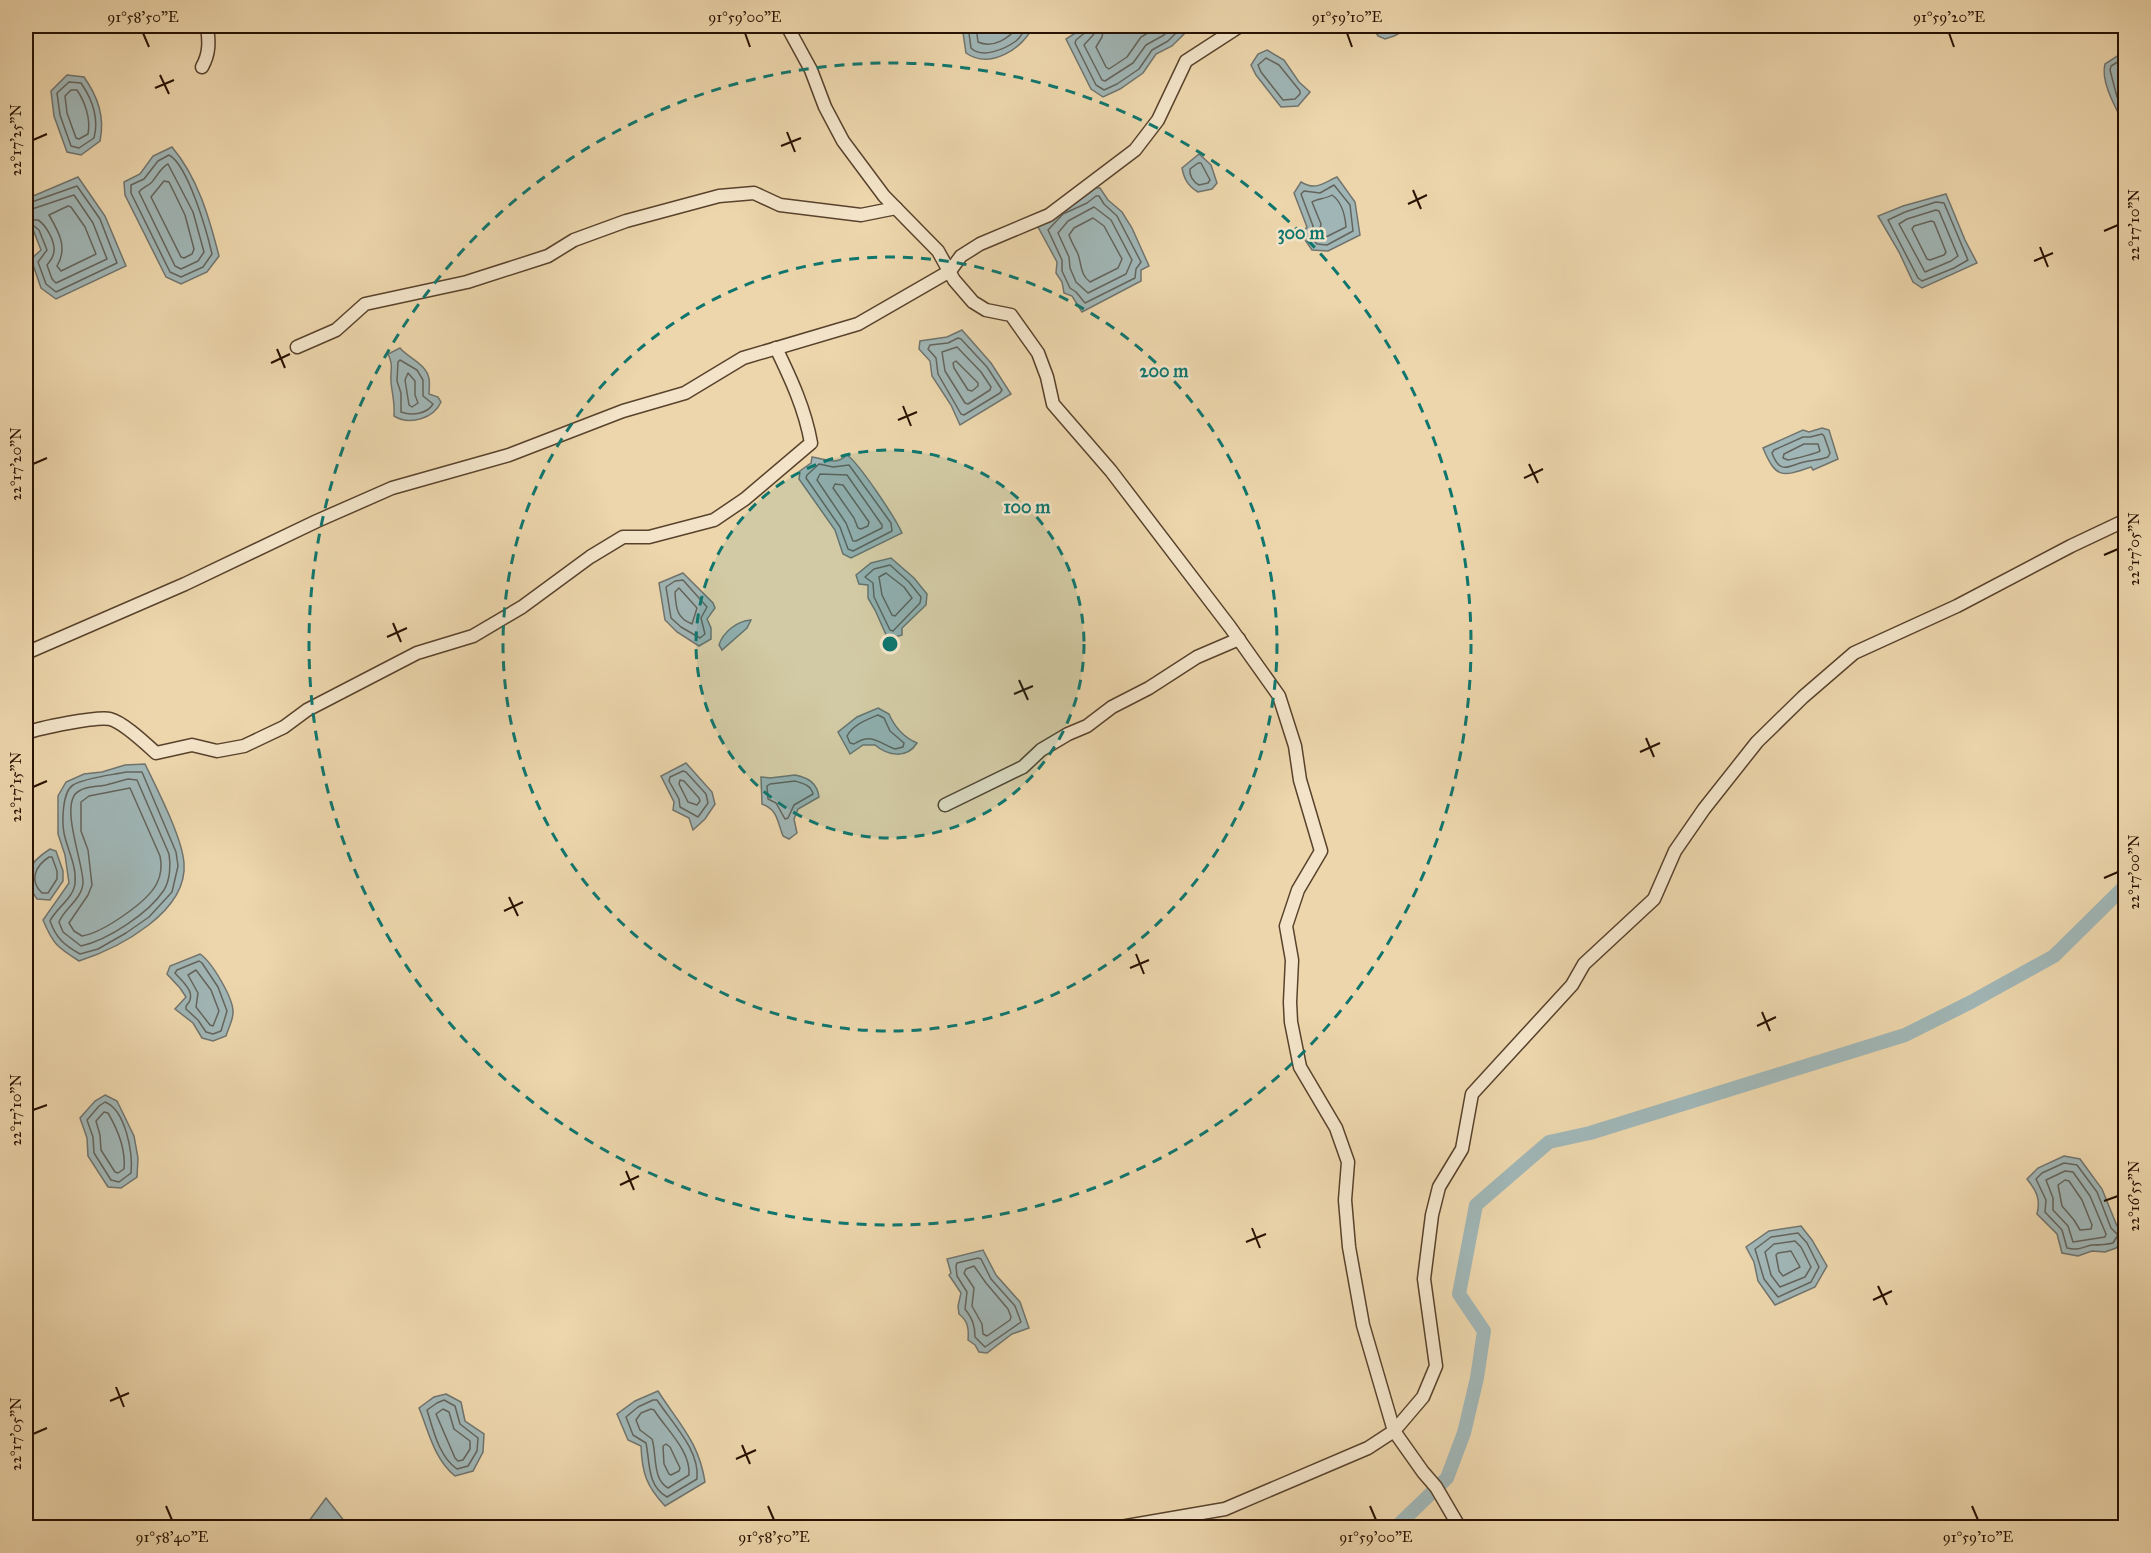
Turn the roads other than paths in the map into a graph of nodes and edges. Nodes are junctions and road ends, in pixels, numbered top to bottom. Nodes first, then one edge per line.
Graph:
1 (207, 26) edge
2 (787, 26) edge
3 (1240, 26) edge
4 (202, 67) dead end
5 (896, 208) junction
6 (950, 271) junction
7 (297, 347) dead end
8 (776, 348) junction
9 (2126, 520) edge
10 (1239, 639) junction
11 (26, 653) edge
12 (26, 733) edge
13 (945, 805) dead end
14 (1394, 1431) junction
15 (1115, 1527) edge
16 (1460, 1527) edge

1 - 4 street
2 - 5 street
3 - 6 street
5 - 6 street
5 - 7 street
6 - 8 street
6 - 10 street
8 - 11 street
8 - 12 street
9 - 14 street
10 - 13 street
10 - 14 street
14 - 15 street
14 - 16 street

